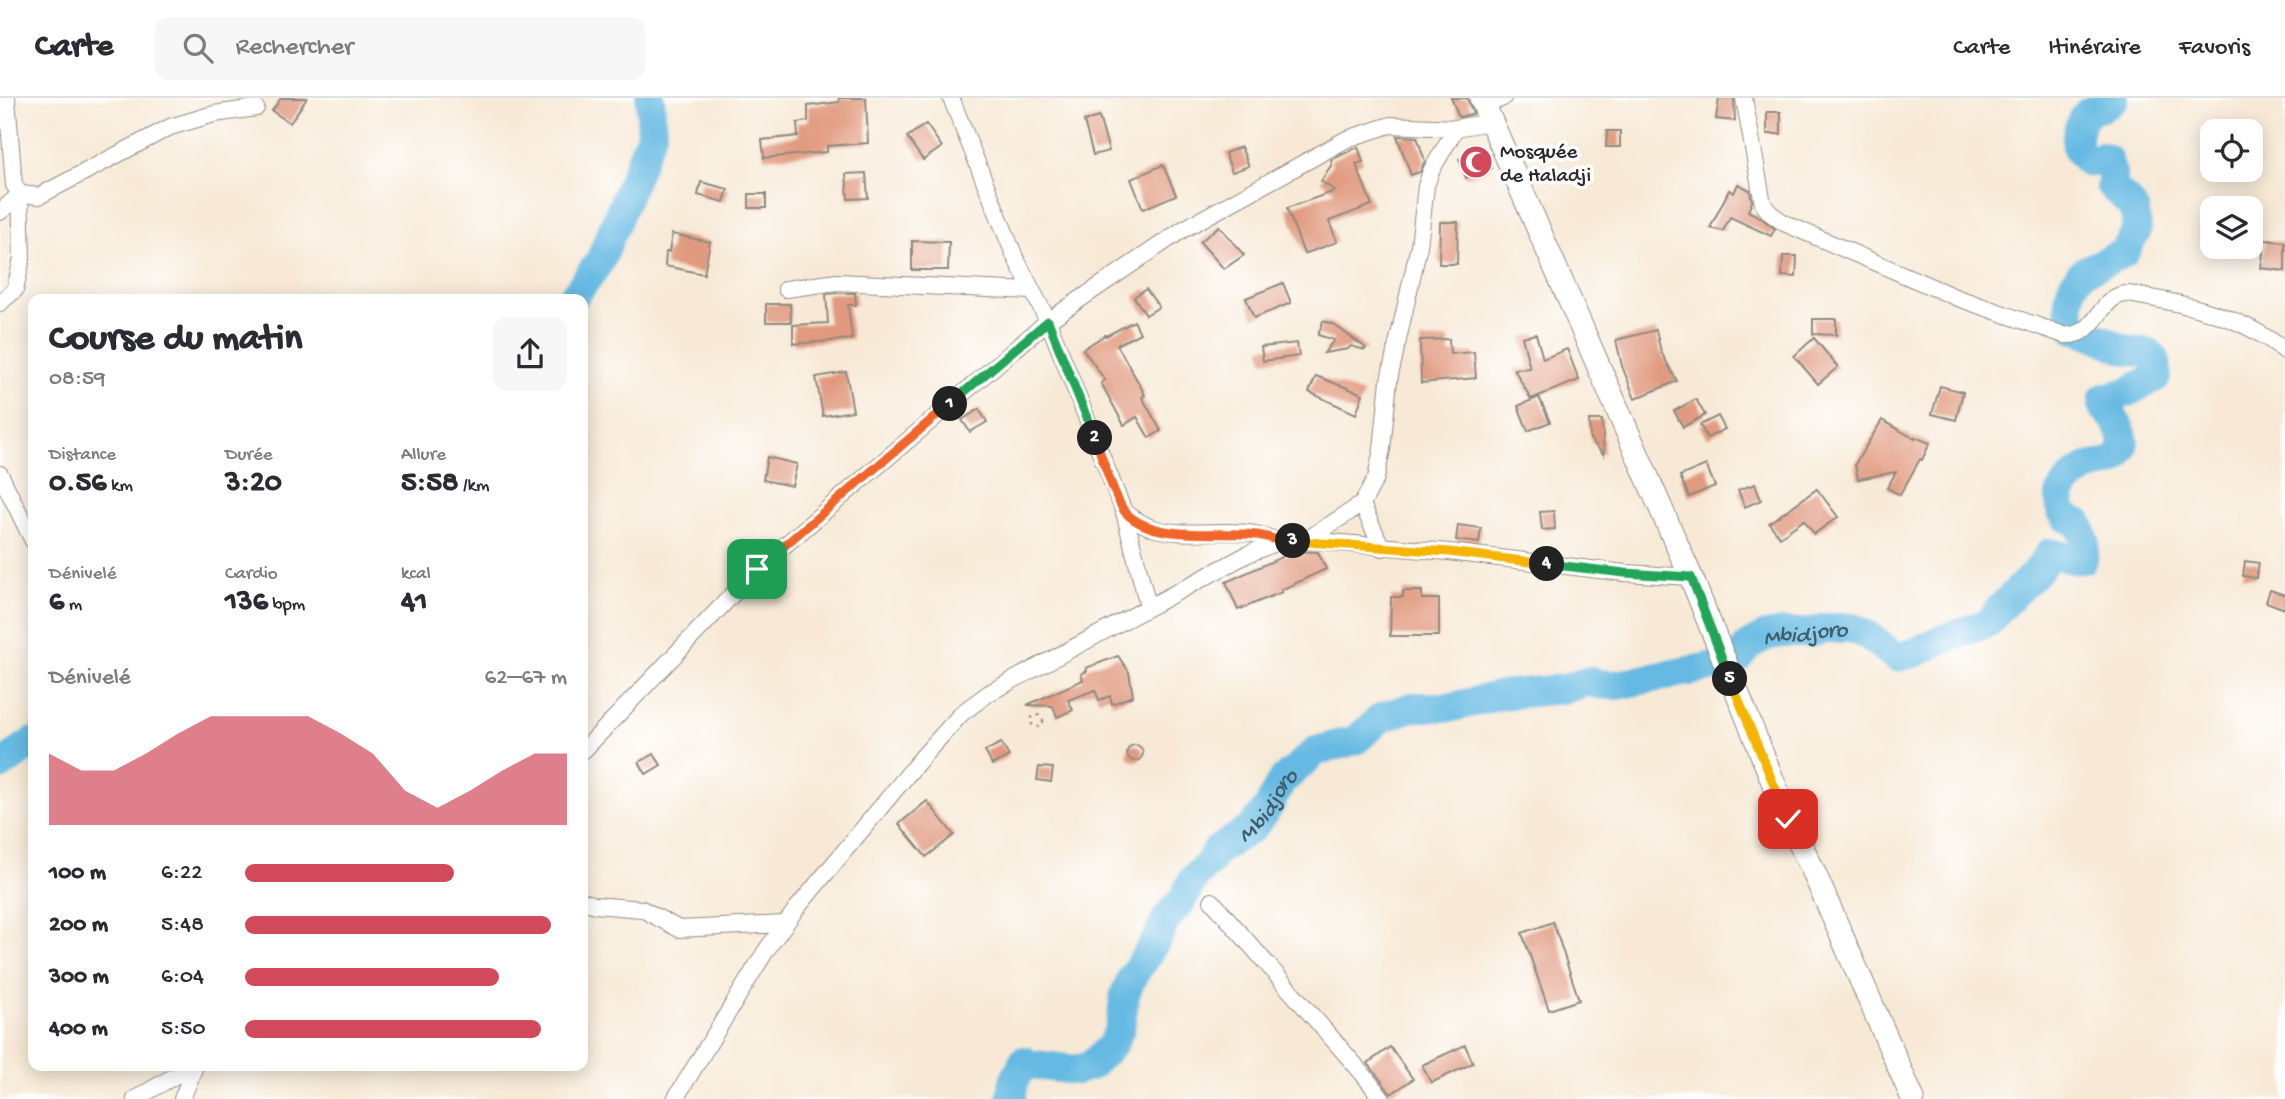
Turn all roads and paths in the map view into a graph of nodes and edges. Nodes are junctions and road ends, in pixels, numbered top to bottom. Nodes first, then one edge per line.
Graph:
1 (6, 98) edge
2 (951, 98) edge
3 (1744, 98) edge
4 (1490, 106) edge
5 (256, 108) dead end
6 (1457, 128) junction
7 (20, 194) junction
8 (0, 212) edge
9 (786, 289) dead end
10 (1031, 291) junction
11 (0, 303) edge
12 (1048, 321) junction
13 (2285, 351) edge
14 (0, 474) edge
15 (1362, 504) junction
16 (1124, 512) junction
17 (28, 531) edge
18 (1306, 540) junction
19 (1278, 542) junction
20 (1382, 548) junction
21 (1691, 577) junction
22 (1148, 607) junction
23 (588, 746) edge
24 (1212, 901) dead end
25 (588, 903) edge
26 (785, 924) junction
27 (185, 1071) edge
28 (192, 1071) edge
29 (135, 1099) edge
30 (182, 1099) edge
31 (676, 1099) edge
32 (1382, 1099) edge
33 (1913, 1099) edge

1 - 7 street
2 - 10 street
3 - 13 street
4 - 6 street
4 - 21 street
5 - 7 street
6 - 12 street
6 - 15 street
7 - 8 street
7 - 11 street
9 - 10 street
10 - 12 street
12 - 16 street
12 - 23 street
14 - 17 street
15 - 18 street
15 - 20 street
16 - 19 street
16 - 22 street
18 - 19 street
18 - 20 street
19 - 22 street
20 - 21 street
21 - 33 street
22 - 26 street
24 - 32 street
25 - 26 street
26 - 31 street
27 - 29 street
28 - 30 street

